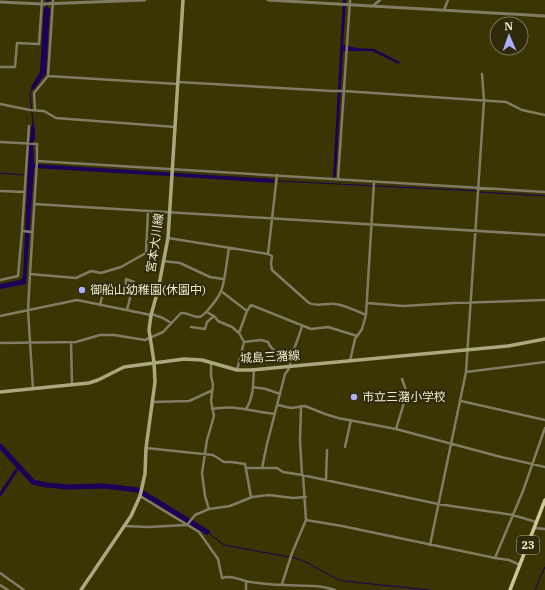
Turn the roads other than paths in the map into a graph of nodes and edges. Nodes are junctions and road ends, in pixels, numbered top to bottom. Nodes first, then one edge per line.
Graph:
1 (42, 0) edge
2 (145, 0) edge
3 (183, 0) edge
4 (268, 0) edge
5 (350, 0) edge
6 (380, 0) edge
7 (448, 0) edge
8 (0, 1) edge
9 (53, 2) edge
10 (42, 4) junction
11 (350, 4) junction
12 (374, 5) junction
13 (444, 10) junction
14 (545, 16) edge
15 (0, 67) edge
16 (482, 74) dead end
17 (48, 76) junction
18 (178, 83) junction
19 (344, 91) junction
20 (484, 101) junction
21 (0, 104) edge
22 (33, 110) junction
23 (545, 115) edge
24 (29, 126) dead end
25 (175, 127) junction
26 (0, 142) edge
27 (28, 143) junction
28 (37, 162) junction
29 (172, 170) junction
30 (277, 175) junction
31 (335, 179) junction
32 (374, 182) junction
33 (479, 188) junction
34 (0, 191) edge
35 (24, 192) junction
36 (545, 192) edge
37 (34, 204) junction
38 (148, 211) junction
39 (170, 212) junction
40 (273, 218) junction
41 (371, 224) junction
42 (23, 231) junction
43 (476, 231) junction
44 (31, 232) junction
45 (545, 236) edge
46 (168, 238) junction
47 (229, 248) junction
48 (268, 254) junction
49 (163, 261) junction
50 (30, 274) junction
51 (223, 279) junction
52 (0, 280) edge
53 (126, 291) junction
54 (221, 291) junction
55 (132, 292) junction
56 (545, 300) edge
57 (472, 302) junction
58 (367, 303) junction
59 (100, 305) junction
60 (28, 310) junction
61 (127, 310) junction
62 (247, 311) junction
63 (206, 312) junction
64 (151, 315) junction
65 (366, 315) junction
66 (0, 316) edge
67 (214, 316) junction
68 (171, 323) junction
69 (302, 326) junction
70 (191, 327) dead end
71 (239, 333) junction
72 (357, 336) junction
73 (150, 338) junction
74 (545, 339) edge
75 (30, 342) junction
76 (71, 342) junction
77 (244, 342) junction
78 (0, 343) edge
79 (468, 350) junction
80 (292, 358) junction
81 (350, 361) junction
82 (154, 362) junction
83 (545, 362) edge
84 (211, 363) junction
85 (291, 366) junction
86 (237, 370) junction
87 (254, 370) junction
88 (466, 372) junction
89 (402, 379) dead end
90 (72, 386) junction
91 (253, 387) junction
92 (33, 390) junction
93 (211, 391) junction
94 (0, 392) edge
95 (280, 394) junction
96 (460, 401) junction
97 (152, 402) junction
98 (278, 406) junction
99 (301, 406) junction
100 (212, 409) junction
101 (246, 409) junction
102 (275, 414) junction
103 (351, 420) junction
104 (545, 420) edge
105 (545, 428) edge
106 (396, 429) junction
107 (451, 444) junction
108 (345, 447) dead end
109 (146, 448) junction
110 (327, 450) dead end
111 (205, 454) junction
112 (533, 464) junction
113 (545, 467) edge
114 (246, 468) junction
115 (262, 468) junction
116 (303, 475) junction
117 (326, 480) junction
118 (140, 495) junction
119 (252, 497) junction
120 (306, 497) junction
121 (545, 500) edge
122 (438, 504) junction
123 (209, 508) junction
124 (513, 515) junction
125 (306, 520) junction
126 (536, 522) junction
127 (187, 524) junction
128 (125, 526) junction
129 (534, 528) junction
130 (545, 529) edge
131 (430, 544) junction
132 (495, 558) junction
133 (520, 565) junction
134 (0, 573) edge
135 (246, 581) junction
136 (282, 584) junction
137 (0, 585) edge
138 (290, 586) junction
139 (8, 590) edge
140 (24, 590) edge
141 (81, 590) edge
142 (246, 590) edge
143 (290, 590) edge
144 (335, 590) edge
145 (510, 590) edge

1 - 10 street
2 - 9 street
3 - 18 main road, 宮本大川線
4 - 11 street
5 - 11 street
6 - 12 street
7 - 13 street
8 - 10 street
9 - 10 street
9 - 17 street
10 - 15 street
11 - 12 street
11 - 19 street
12 - 13 street
13 - 14 street
16 - 20 street
17 - 18 street
17 - 22 street
18 - 19 street
18 - 25 main road, 宮本大川線
19 - 20 street
19 - 31 street
20 - 23 street
20 - 33 street
21 - 22 street
22 - 25 street
24 - 27 street
25 - 29 main road, 宮本大川線
26 - 27 street
27 - 28 street
27 - 35 street
28 - 29 street
28 - 37 street
29 - 30 street
29 - 39 main road, 宮本大川線
30 - 31 street
30 - 40 street
31 - 32 street
32 - 33 street
32 - 41 street
33 - 36 street
33 - 43 street
34 - 35 street
35 - 42 street
37 - 38 street
37 - 44 street
38 - 39 street
38 - 50 street
39 - 40 street
39 - 46 main road, 宮本大川線
40 - 41 street
40 - 48 street
41 - 43 street
41 - 58 street
42 - 44 street
42 - 52 street
43 - 45 street
43 - 57 street
44 - 50 street
46 - 47 street
46 - 49 main road, 宮本大川線
47 - 48 street
47 - 51 street
48 - 65 street
49 - 51 street
49 - 64 main road, 宮本大川線
50 - 60 street
51 - 54 street
53 - 55 street
53 - 55 street
53 - 59 street
54 - 62 street
54 - 63 street
55 - 61 street
56 - 57 street
57 - 58 street
57 - 79 street
58 - 65 street
59 - 60 street
59 - 61 street
60 - 66 street
60 - 75 street
61 - 64 street
62 - 69 street
62 - 71 street
63 - 67 street
63 - 68 street
64 - 68 street
64 - 73 main road, 宮本大川線
65 - 72 street
67 - 70 street
67 - 71 street
68 - 73 street
69 - 72 street
69 - 80 street
71 - 77 street
72 - 81 street
73 - 76 street
73 - 82 main road, 宮本大川線
74 - 79 main road, 城島三潴線
75 - 76 street
75 - 78 street
75 - 92 street
76 - 90 street
77 - 80 street
77 - 86 street
79 - 81 main road, 城島三潴線
79 - 88 street
80 - 85 street
81 - 85 main road, 城島三潴線
82 - 84 main road, 城島三潴線
82 - 90 main road, 城島三潴線
82 - 97 main road, 宮本大川線
83 - 88 street
84 - 86 main road, 城島三潴線
84 - 93 street
85 - 87 main road, 城島三潴線
85 - 95 street
86 - 87 main road, 城島三潴線
87 - 91 street
88 - 96 street
89 - 106 street
90 - 92 main road, 城島三潴線
91 - 95 street
91 - 101 street
92 - 94 main road, 城島三潴線
93 - 97 street
93 - 100 street
95 - 98 street
96 - 104 street
96 - 107 street
97 - 109 main road, 宮本大川線
98 - 99 street
98 - 102 street
99 - 103 street
99 - 116 street
100 - 101 street
100 - 111 street
101 - 102 street
102 - 115 street
103 - 106 street
103 - 108 street
105 - 112 street
106 - 107 street
107 - 112 street
107 - 122 street
109 - 111 street
109 - 118 main road, 宮本大川線
110 - 117 street
111 - 114 street
111 - 123 street
112 - 113 street
112 - 124 street
114 - 115 street
114 - 119 street
115 - 116 street
116 - 117 street
116 - 120 street
117 - 122 street
118 - 127 street
118 - 128 main road, 宮本大川線
119 - 120 street
119 - 123 street
120 - 125 street
121 - 126 main road, 23
122 - 124 street
122 - 131 street
123 - 127 street
124 - 126 street
124 - 132 street
125 - 131 street
125 - 136 street
126 - 129 main road, 23
127 - 128 street
127 - 135 street
128 - 141 main road, 宮本大川線
129 - 130 street
129 - 133 main road, 23
131 - 132 street
132 - 133 street
133 - 145 main road, 23
134 - 140 street
135 - 136 street
135 - 142 street
136 - 138 street
137 - 139 street
138 - 143 street
138 - 144 street

